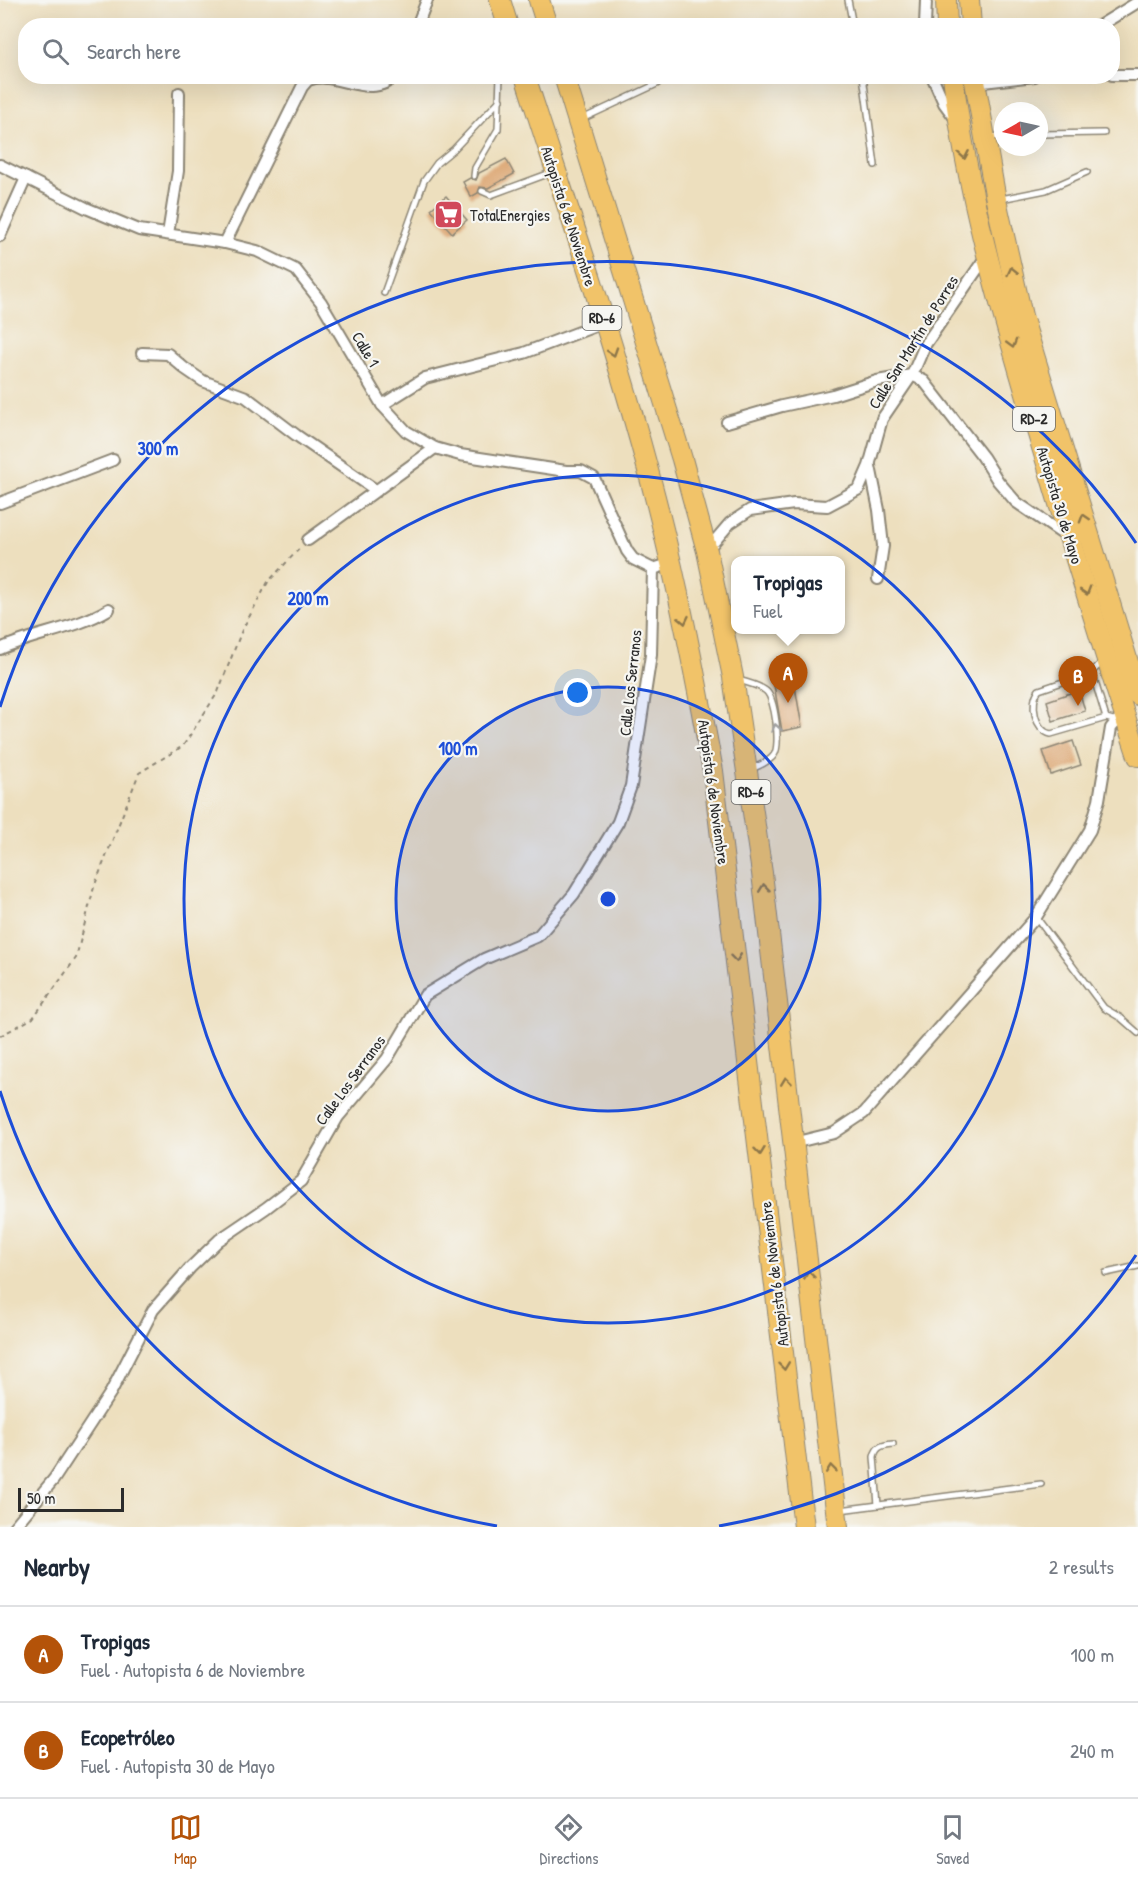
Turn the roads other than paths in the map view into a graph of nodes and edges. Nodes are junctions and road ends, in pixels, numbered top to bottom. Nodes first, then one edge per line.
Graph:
1 (427, 0) edge
2 (500, 0) edge
3 (539, 0) edge
4 (848, 0) edge
5 (926, 0) edge
6 (946, 0) edge
7 (969, 0) edge
8 (1138, 2) edge
9 (420, 18) edge
10 (506, 18) edge
11 (545, 18) edge
12 (851, 18) edge
13 (925, 18) edge
14 (947, 18) edge
15 (970, 18) edge
16 (1112, 18) edge
17 (1120, 75) edge
18 (1138, 75) edge
19 (305, 84) edge
20 (357, 84) edge
21 (381, 84) edge
22 (501, 84) edge
23 (528, 84) edge
24 (566, 84) edge
25 (657, 84) dead end
26 (864, 84) edge
27 (936, 84) edge
28 (954, 84) edge
29 (975, 84) edge
30 (179, 93) dead end
31 (500, 100) junction
32 (578, 121) junction
33 (959, 124) junction
34 (1104, 133) dead end
35 (1048, 134) edge
36 (994, 137) edge
37 (995, 156) edge
38 (0, 165) edge
39 (875, 165) dead end
40 (555, 171) junction
41 (1087, 172) dead end
42 (474, 176) dead end
43 (26, 178) junction
44 (482, 191) dead end
45 (996, 200) junction
46 (168, 234) junction
47 (0, 236) edge
48 (225, 243) junction
49 (987, 255) junction
50 (384, 293) dead end
51 (603, 323) junction
52 (142, 353) dead end
53 (912, 375) junction
54 (382, 405) junction
55 (727, 422) dead end
56 (435, 448) junction
57 (113, 460) dead end
58 (869, 466) junction
59 (376, 491) junction
60 (0, 503) edge
61 (1070, 539) junction
62 (308, 540) road end
63 (707, 551) junction
64 (662, 566) junction
65 (878, 579) dead end
66 (109, 609) dead end
67 (0, 649) edge
68 (1107, 658) junction
69 (1092, 672) junction
70 (733, 677) junction
71 (1138, 695) edge
72 (1116, 718) junction
73 (1138, 756) edge
74 (748, 771) junction
75 (1036, 917) junction
76 (1138, 1032) edge
77 (794, 1143) junction
78 (1138, 1266) edge
79 (1106, 1273) dead end
80 (893, 1444) dead end
81 (1041, 1484) dead end
82 (878, 1505) junction
83 (837, 1519) edge
84 (14, 1527) edge
85 (804, 1527) edge

1 - 9 street
2 - 10 highway
3 - 11 highway
4 - 12 lane
5 - 13 street
6 - 14 highway
7 - 15 highway
8 - 16 street
17 - 18 street
19 - 48 street
20 - 21 street
22 - 31 lane
23 - 40 highway, Autopista 6 de Noviembre / RD-6
24 - 32 highway, Autopista 6 de Noviembre / RD-6
25 - 32 lane
26 - 39 lane
27 - 33 street
28 - 33 highway, Autopista 30 de Mayo / RD-2
29 - 36 highway, Autopista 30 de Mayo / RD-2
30 - 46 street
31 - 42 lane
31 - 50 lane
32 - 63 highway, Autopista 6 de Noviembre / RD-6
33 -> 49 highway, Autopista 30 de Mayo / RD-2
34 - 35 lane
37 - 45 highway, Autopista 30 de Mayo / RD-2
38 - 43 street, Calle 1
40 - 44 lane
40 - 51 highway, Autopista 6 de Noviembre / RD-6
41 - 45 lane
43 - 46 street, Calle 1
43 - 47 street
71 -> 45 highway, Autopista 30 de Mayo / RD-2
46 - 48 street, Calle 1
48 - 54 street, Calle 1
49 - 53 street, Calle San Martín de Porres
49 -> 61 highway, Autopista 30 de Mayo / RD-2
51 - 54 street
51 -> 64 highway, Autopista 6 de Noviembre / RD-6
52 - 59 street
53 - 55 street
53 - 58 street, Calle San Martín de Porres
53 - 61 street
54 - 56 street, Calle 1
56 - 59 street
56 - 64 street, Calle 1
57 - 60 street
58 - 63 street, Calle San Martín de Porres
58 - 65 street
59 - 62 street
61 -> 68 highway, Autopista 30 de Mayo / RD-2
63 - 70 highway, Autopista 6 de Noviembre / RD-6
64 - 84 street, Calle Los Serranos
64 -> 85 highway, Autopista 6 de Noviembre / RD-6
66 - 67 street
68 - 69 lane
68 - 72 highway, Autopista 30 de Mayo / RD-2
69 - 72 lane
69 - 72 lane
70 - 74 highway, Autopista 6 de Noviembre / RD-6
74 -> 70 lane
72 - 73 highway, Autopista 30 de Mayo / RD-2
72 - 75 street
77 -> 74 highway, Autopista 6 de Noviembre / RD-6
75 - 76 lane
75 - 77 street
83 -> 77 highway, Autopista 6 de Noviembre / RD-6
78 - 79 lane
80 - 82 lane
81 - 82 lane
82 - 83 lane

